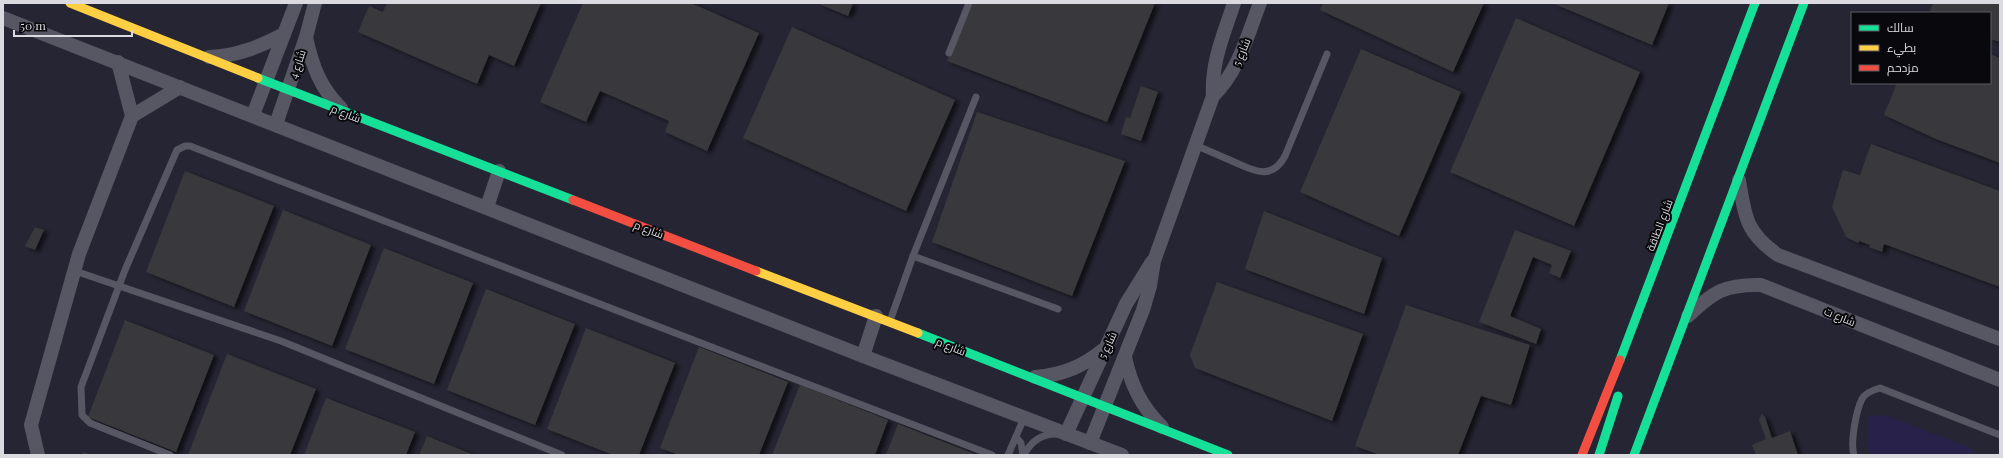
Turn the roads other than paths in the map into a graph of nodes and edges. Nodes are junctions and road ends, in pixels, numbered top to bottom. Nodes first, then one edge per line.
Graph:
1 (70, 3) edge
2 (296, 3) edge
3 (315, 3) edge
4 (969, 3) edge
5 (1234, 3) edge
6 (1260, 3) edge
7 (1755, 3) edge
8 (1804, 3) edge
9 (3, 18) edge
10 (284, 34) junction
11 (306, 37) junction
12 (949, 53) dead end
13 (1327, 54) dead end
14 (205, 58) junction
15 (118, 62) junction
16 (265, 80) junction
17 (180, 86) junction
18 (288, 89) junction
19 (1212, 96) junction
20 (976, 97) dead end
21 (346, 113) junction
22 (252, 115) junction
23 (132, 116) junction
24 (276, 124) junction
25 (1195, 145) junction
26 (499, 172) junction
27 (1738, 176) junction
28 (487, 207) junction
29 (913, 256) junction
30 (1154, 261) junction
31 (75, 271) junction
32 (120, 285) junction
33 (1058, 309) dead end
34 (876, 316) junction
35 (1638, 316) junction
36 (1685, 319) junction
37 (890, 322) junction
38 (2000, 339) edge
39 (1105, 349) junction
40 (863, 356) junction
41 (1125, 357) junction
42 (1031, 378) junction
43 (2000, 380) edge
44 (1083, 397) junction
45 (1106, 406) junction
46 (1024, 418) junction
47 (1165, 430) junction
48 (1066, 434) junction
49 (2000, 435) edge
50 (1016, 437) junction
51 (1090, 443) junction
52 (38, 455) edge
53 (170, 455) edge
54 (562, 455) edge
55 (992, 455) edge
56 (1008, 455) edge
57 (1024, 455) edge
58 (1122, 455) edge
59 (1228, 455) edge
60 (1582, 455) edge
61 (1599, 455) edge
62 (1634, 455) edge
63 (1854, 455) edge

1 - 14 street, شارع م
2 - 10 street, شارع 4
3 - 11 street, شارع 4
4 - 12 lane
5 - 19 street, شارع 5
6 - 19 street, شارع 5
7 - 35 street, شارع الطاقة
8 - 27 street
9 - 15 street
10 - 14 street
10 - 16 street, شارع 4
11 - 18 street, شارع 4
11 - 21 street
13 - 25 lane
14 - 16 street, شارع م
15 - 17 street
15 - 23 street
16 - 18 street, شارع م
16 - 22 street, شارع 4
17 - 22 street
17 - 23 street
18 - 21 street, شارع م
18 - 24 street, شارع 4
19 - 25 street, شارع 5
20 - 29 lane
21 - 26 street, شارع م
22 - 24 street
23 - 31 street
24 - 28 street
25 - 30 street, شارع 5
26 - 28 street
26 - 34 street, شارع م
27 - 36 street
27 - 38 street
28 - 40 street
29 - 33 lane
29 - 37 lane
30 - 39 street, شارع 5
30 - 41 street, شارع 5
31 - 32 lane
31 - 52 street
32 - 53 lane
32 - 54 lane
32 - 55 lane
34 - 37 street, شارع م
34 - 40 street
35 - 60 street, شارع الطاقة
35 - 61 street
36 - 43 street, شارع ت
36 - 62 street
37 - 42 street, شارع م
39 - 42 street
39 - 44 street, شارع 5
40 - 46 street
41 - 45 street, شارع 5
41 - 47 street
42 - 44 street, شارع م
44 - 45 street, شارع م
44 - 48 street, شارع 5
45 - 47 street, شارع م
45 - 51 street, شارع 5
46 - 48 street
46 - 50 lane
47 - 59 street, شارع م
48 - 51 street
48 - 57 lane
49 - 63 lane
50 - 56 lane
50 - 57 lane
51 - 58 street

